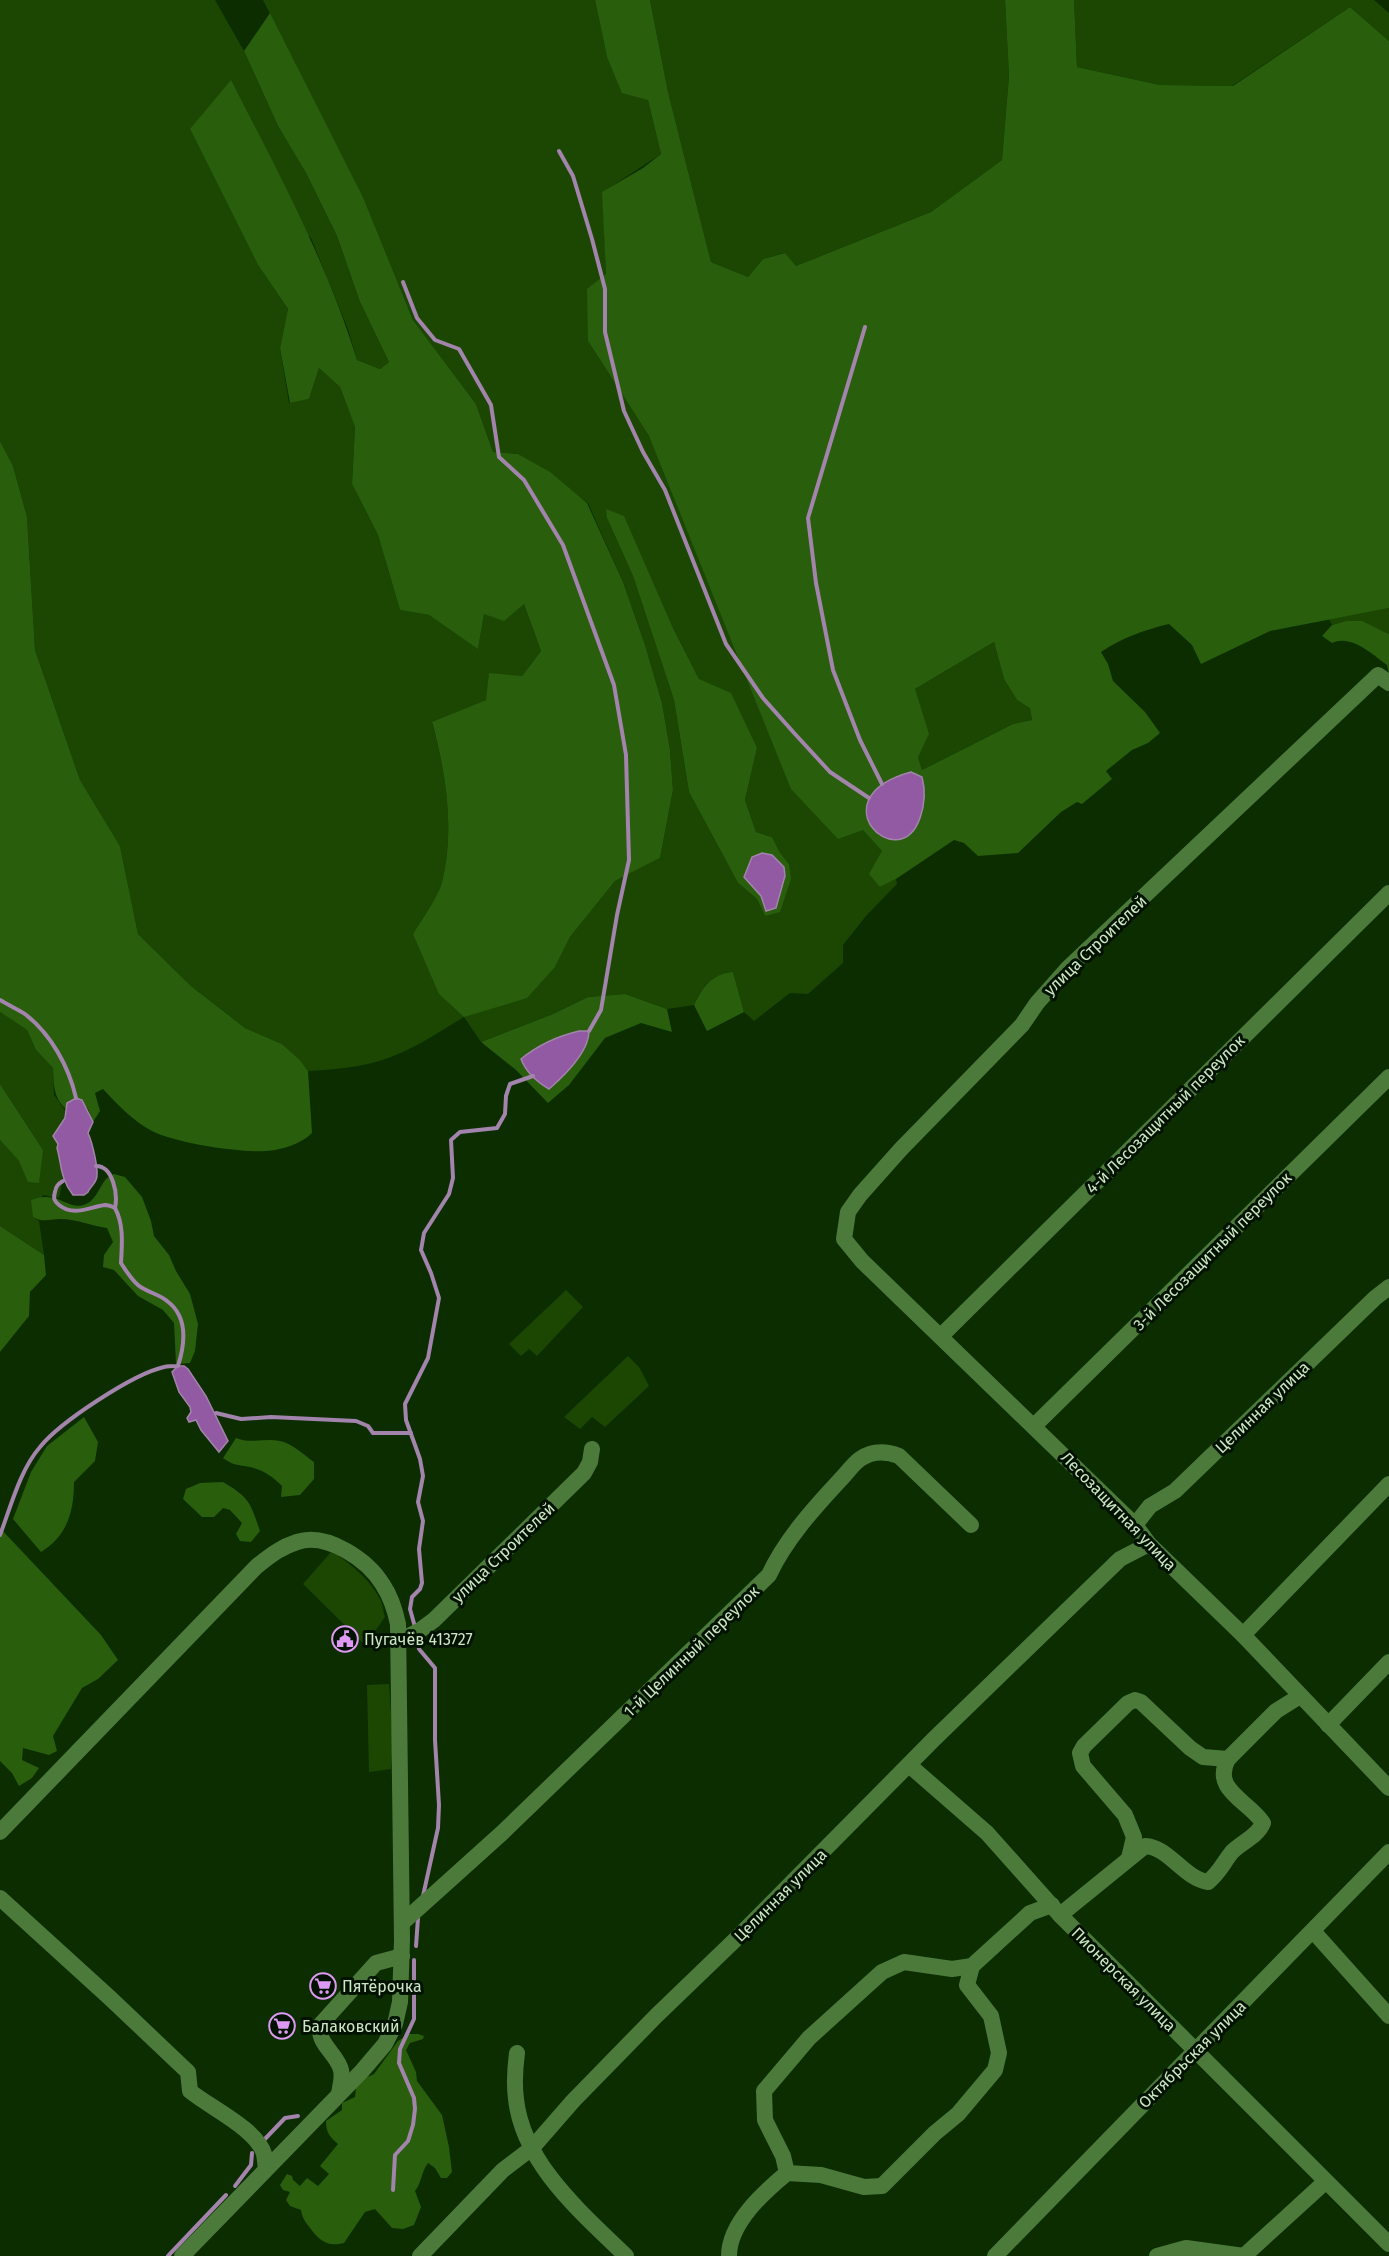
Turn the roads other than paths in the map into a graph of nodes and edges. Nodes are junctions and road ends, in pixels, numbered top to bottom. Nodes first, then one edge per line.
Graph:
1 (1384, 679) edge
2 (1389, 893) edge
3 (1389, 1077) edge
4 (844, 1239) joint
5 (1389, 1287) edge
6 (941, 1336) junction
7 (1034, 1426) junction
8 (592, 1449) dead end
9 (1389, 1484) edge
10 (971, 1525) dead end
11 (1135, 1525) junction
12 (1149, 1544) junction
13 (1243, 1635) junction
14 (398, 1641) junction
15 (1389, 1662) edge
16 (1300, 1696) junction
17 (1328, 1725) junction
18 (1228, 1759) junction
19 (909, 1765) junction
20 (1389, 1788) edge
21 (0, 1832) edge
22 (1389, 1852) edge
23 (1129, 1858) junction
24 (0, 1898) edge
25 (1056, 1910) junction
26 (402, 1923) junction
27 (1313, 1931) junction
28 (402, 1956) junction
29 (972, 1966) junction
30 (1389, 2016) edge
31 (1195, 2050) junction
32 (517, 2053) dead end
33 (339, 2094) junction
34 (532, 2148) junction
35 (266, 2168) junction
36 (787, 2173) junction
37 (1325, 2182) junction
38 (1389, 2244) edge
39 (182, 2256) edge
40 (420, 2256) edge
41 (626, 2256) edge
42 (729, 2256) edge
43 (995, 2256) edge
44 (1157, 2256) edge
45 (1244, 2256) edge

1 - 4 street, улица Строителей
2 - 6 street, 4-й Лесозащитный переулок
3 - 7 street, 3-й Лесозащитный переулок
4 - 6 street, Лесозащитная улица
5 - 11 street, Целинная улица
6 - 7 street, Лесозащитная улица
7 - 11 street, Лесозащитная улица
8 - 14 street, улица Строителей
9 - 13 street
10 - 26 street, 1-й Целинный переулок
11 - 12 street, Лесозащитная улица
12 - 13 street, Лесозащитная улица
12 - 19 street, Целинная улица
13 - 16 street, Лесозащитная улица
14 - 21 street
14 - 26 street
15 - 17 street
16 - 17 street, Лесозащитная улица
16 - 18 street
17 - 20 street, Лесозащитная улица
18 - 23 street
18 - 23 street
19 - 25 street, Пионерская улица
19 - 34 street, Целинная улица
22 - 27 street, Октябрьская улица
23 - 25 street
24 - 35 street
25 - 29 street
25 - 31 street, Пионерская улица
26 - 28 street
27 - 30 street
27 - 31 street, Октябрьская улица
28 - 33 street
28 - 33 street
29 - 36 street
29 - 36 street
31 - 37 street, Пионерская улица
31 - 43 street, Октябрьская улица
32 - 34 street
33 - 35 street
34 - 40 street, Целинная улица
34 - 41 street
35 - 39 street
36 - 42 street
37 - 38 street, Пионерская улица
37 - 45 street
44 - 45 street

